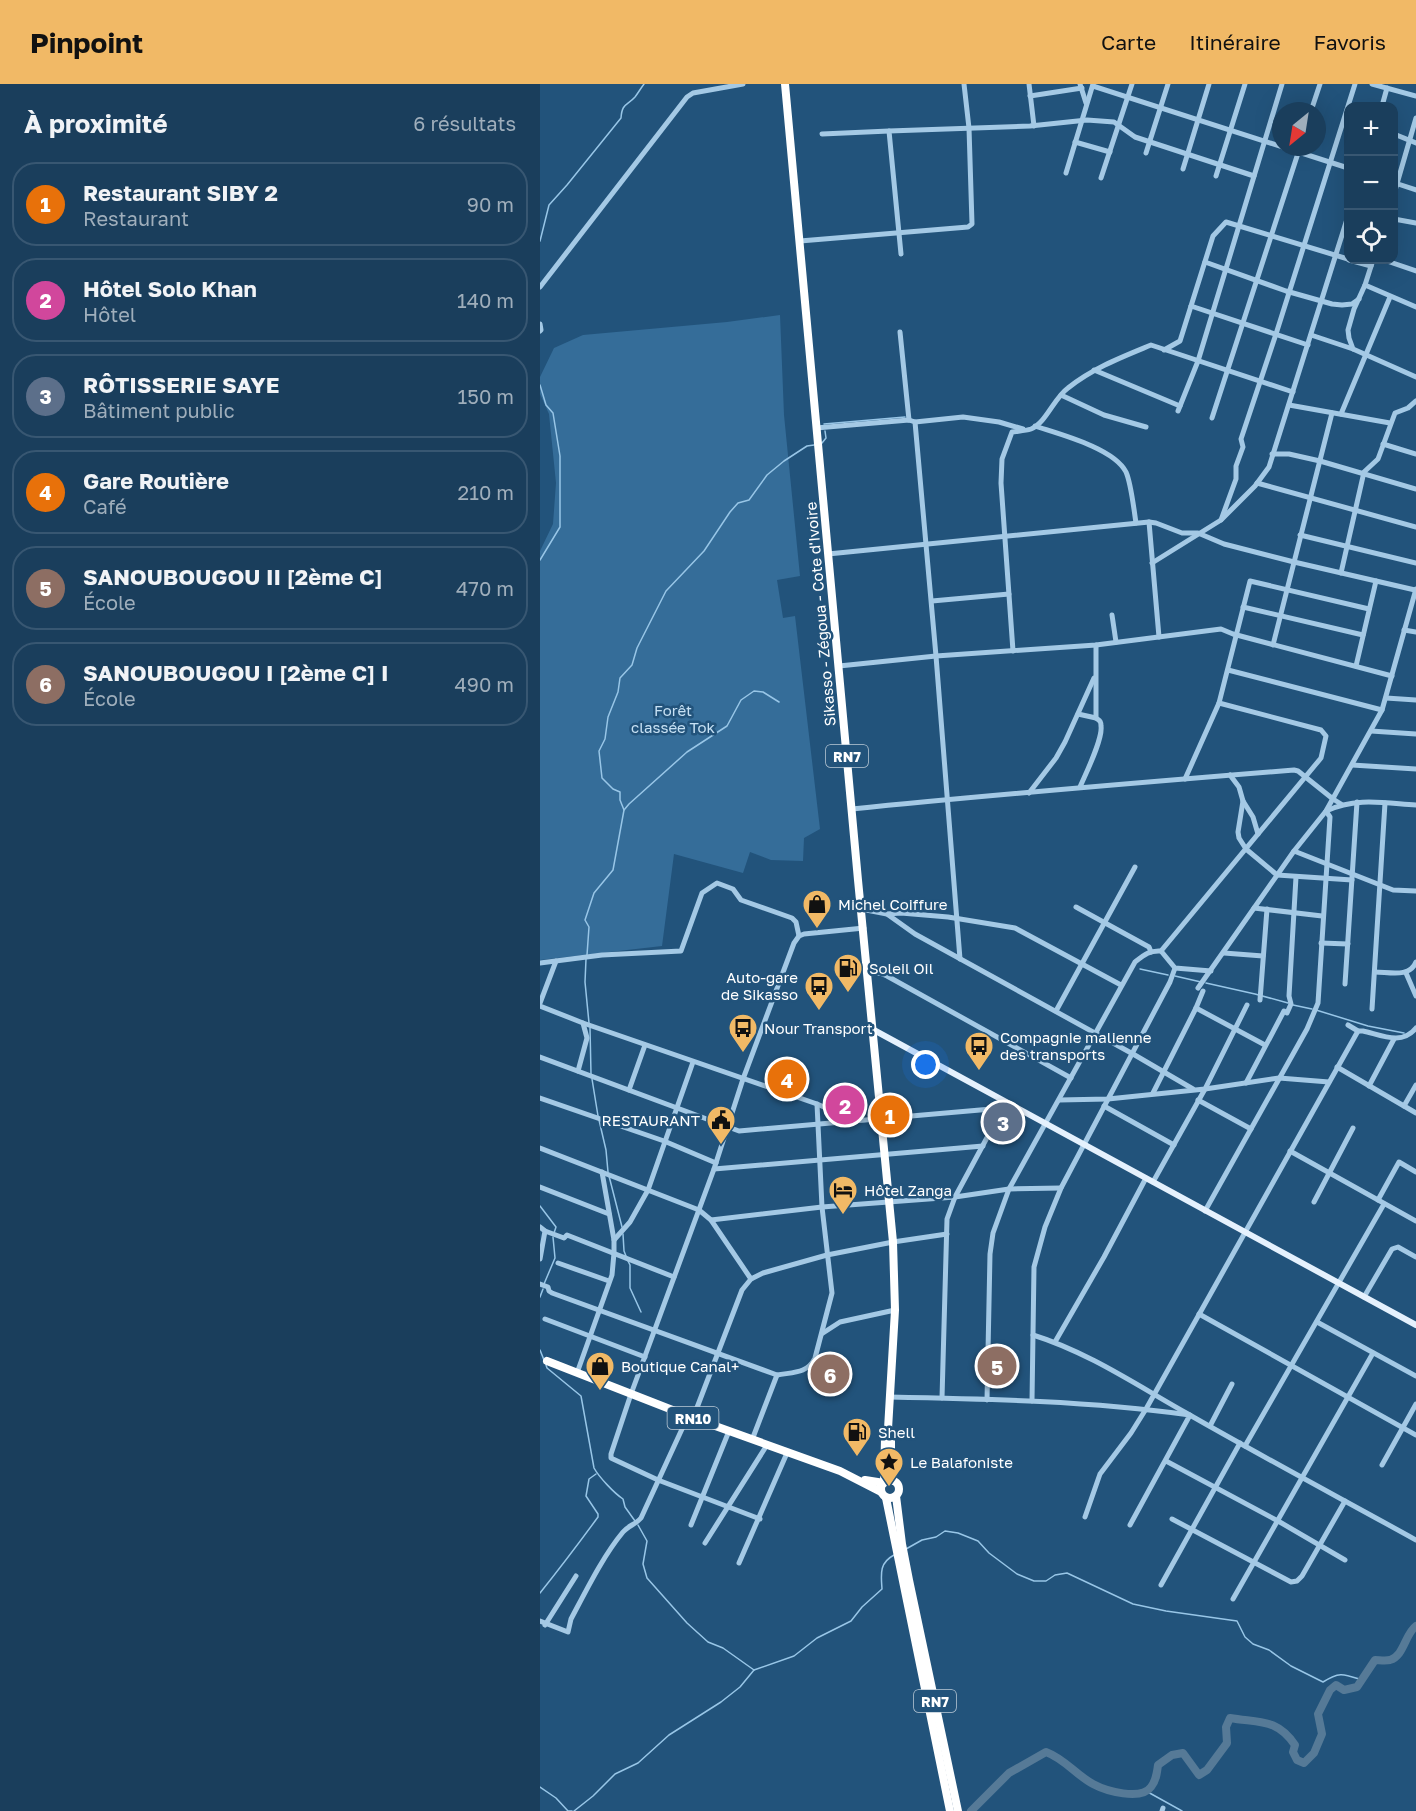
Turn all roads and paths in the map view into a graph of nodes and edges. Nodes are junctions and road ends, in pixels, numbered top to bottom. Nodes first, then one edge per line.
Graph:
1 (743, 84) edge
2 (784, 84) edge
3 (964, 84) edge
4 (1029, 84) edge
5 (1132, 84) edge
6 (1168, 84) edge
7 (1209, 84) edge
8 (1245, 84) edge
9 (1282, 84) edge
10 (1320, 84) edge
11 (1355, 84) edge
12 (1372, 84) edge
13 (1093, 85) edge
14 (1081, 86) edge
15 (1387, 88) junction
16 (1030, 96) junction
17 (1416, 96) edge
18 (1127, 97) junction
19 (1314, 102) edge
20 (1350, 102) edge
21 (1383, 102) edge
22 (1087, 104) junction
23 (1160, 108) junction
24 (1416, 118) edge
25 (1198, 120) junction
26 (1082, 121) junction
27 (1118, 125) junction
28 (1344, 125) edge
29 (1034, 126) junction
30 (969, 128) junction
31 (1231, 130) junction
32 (889, 131) junction
33 (822, 134) dead end
34 (1398, 135) edge
35 (1410, 139) junction
36 (1075, 142) junction
37 (1149, 142) junction
38 (1264, 142) junction
39 (1416, 143) edge
40 (1272, 144) edge
41 (1110, 152) junction
42 (1146, 153) dead end
43 (1187, 154) junction
44 (1297, 156) edge
45 (1313, 156) edge
46 (1330, 163) junction
47 (1220, 165) junction
48 (1344, 167) edge
49 (1183, 169) dead end
50 (1066, 173) dead end
51 (1398, 174) edge
52 (1216, 176) dead end
53 (1254, 176) junction
54 (1101, 178) dead end
55 (1398, 184) edge
56 (1416, 190) edge
57 (1398, 220) edge
58 (1416, 223) edge
59 (1238, 226) junction
60 (1344, 229) edge
61 (899, 233) junction
62 (1271, 236) junction
63 (800, 241) junction
64 (1304, 246) junction
65 (901, 254) dead end
66 (1336, 256) junction
67 (1344, 258) edge
68 (1205, 262) junction
69 (1372, 264) edge
70 (1396, 264) edge
71 (1225, 269) junction
72 (1416, 271) edge
73 (1257, 280) junction
74 (1365, 285) junction
75 (540, 287) edge
76 (1289, 292) junction
77 (1390, 297) junction
78 (1359, 298) junction
79 (1323, 300) junction
80 (1342, 305) junction
81 (1191, 306) junction
82 (1416, 307) edge
83 (1212, 312) junction
84 (1351, 321) junction
85 (1242, 323) junction
86 (540, 324) edge
87 (540, 331) edge
88 (900, 332) dead end
89 (1276, 334) junction
90 (1311, 335) junction
91 (1308, 345) junction
92 (1353, 349) junction
93 (1164, 350) junction
94 (1365, 355) junction
95 (1198, 361) junction
96 (1094, 370) junction
97 (1227, 370) junction
98 (1416, 377) edge
99 (1260, 381) junction
100 (1293, 392) junction
101 (1061, 395) junction
102 (1416, 401) edge
103 (1288, 405) junction
104 (1332, 413) junction
105 (1341, 414) junction
106 (1212, 418) dead end
107 (912, 421) junction
108 (1390, 423) junction
109 (1035, 426) junction
110 (1146, 427) dead end
111 (816, 428) junction
112 (1024, 430) junction
113 (1383, 444) junction
114 (1272, 454) junction
115 (1416, 454) edge
116 (1320, 461) junction
117 (1364, 472) junction
118 (1257, 483) junction
119 (1416, 489) edge
120 (1310, 498) junction
121 (1355, 510) junction
122 (1221, 520) junction
123 (1149, 522) junction
124 (1136, 523) junction
125 (1416, 527) edge
126 (1198, 533) junction
127 (1300, 535) junction
128 (1005, 536) junction
129 (927, 543) junction
130 (1347, 546) junction
131 (828, 554) junction
132 (1294, 562) junction
133 (1152, 563) junction
134 (1416, 563) edge
135 (1341, 573) junction
136 (1376, 581) junction
137 (1416, 589) edge
138 (1287, 590) junction
139 (1009, 594) junction
140 (932, 601) junction
141 (1243, 607) junction
142 (1369, 609) junction
143 (1112, 615) dead end
144 (1280, 616) junction
145 (1404, 630) junction
146 (1416, 632) edge
147 (1236, 635) junction
148 (1363, 635) junction
149 (1159, 637) junction
150 (1116, 642) junction
151 (1096, 645) junction
152 (1273, 645) junction
153 (1013, 651) junction
154 (936, 656) junction
155 (839, 666) junction
156 (1356, 666) junction
157 (1228, 670) junction
158 (1095, 675) junction
159 (1392, 676) junction
160 (1386, 698) junction
161 (1416, 700) edge
162 (1220, 702) junction
163 (1382, 710) junction
164 (1078, 714) junction
165 (1096, 718) junction
166 (1371, 731) junction
167 (1416, 734) edge
168 (1352, 765) junction
169 (1416, 769) edge
170 (1230, 775) junction
171 (1305, 777) junction
172 (1185, 779) junction
173 (1080, 787) junction
174 (1029, 793) junction
175 (948, 799) junction
176 (1333, 799) junction
177 (1243, 801) junction
178 (1357, 802) junction
179 (1385, 803) junction
180 (1341, 804) junction
181 (1416, 805) edge
182 (852, 809) junction
183 (1326, 811) junction
184 (1258, 834) junction
185 (1246, 849) junction
186 (1294, 851) junction
187 (1326, 864) junction
188 (1135, 867) dead end
189 (1277, 875) junction
190 (1296, 877) junction
191 (1352, 877) junction
192 (1325, 878) junction
193 (1380, 885) junction
194 (1416, 891) edge
195 (1076, 908) dead end
196 (1254, 908) junction
197 (861, 909) junction
198 (1267, 909) junction
199 (1294, 913) junction
200 (887, 914) junction
201 (1322, 916) junction
202 (957, 918) junction
203 (1105, 922) junction
204 (864, 928) junction
205 (799, 936) junction
206 (1321, 943) junction
207 (1348, 944) junction
208 (1161, 951) junction
209 (1150, 952) junction
210 (1224, 953) junction
211 (1263, 956) junction
212 (960, 959) junction
213 (556, 961) junction
214 (1416, 962) edge
215 (540, 963) edge
216 (1083, 963) junction
217 (1175, 968) junction
218 (1210, 971) junction
219 (1375, 972) junction
220 (1406, 973) junction
221 (868, 974) junction
222 (1345, 984) dead end
223 (1121, 985) junction
224 (1416, 996) edge
225 (1260, 1000) dead end
226 (540, 1005) edge
227 (1247, 1005) dead end
228 (1196, 1008) junction
229 (1372, 1009) dead end
230 (1056, 1011) junction
231 (584, 1023) junction
232 (1348, 1025) dead end
233 (1416, 1028) edge
234 (873, 1029) junction
235 (1236, 1029) junction
236 (1358, 1031) junction
237 (1096, 1034) junction
238 (1394, 1039) junction
239 (645, 1045) junction
240 (1265, 1045) junction
241 (1132, 1054) junction
242 (540, 1057) edge
243 (693, 1062) junction
244 (1337, 1067) junction
245 (578, 1071) junction
246 (1164, 1073) junction
247 (1071, 1078) junction
248 (1279, 1078) junction
249 (743, 1079) junction
250 (1329, 1082) junction
251 (1246, 1083) junction
252 (1416, 1085) edge
253 (1369, 1086) junction
254 (1193, 1089) junction
255 (1205, 1089) junction
256 (629, 1090) junction
257 (1153, 1093) junction
258 (540, 1098) edge
259 (1108, 1099) junction
260 (1059, 1100) junction
261 (1198, 1100) junction
262 (817, 1104) junction
263 (1013, 1105) junction
264 (1104, 1106) junction
265 (1404, 1106) junction
266 (677, 1107) junction
267 (1004, 1108) junction
268 (1416, 1113) edge
269 (880, 1118) junction
270 (842, 1121) junction
271 (1047, 1123) junction
272 (817, 1124) junction
273 (728, 1128) junction
274 (1353, 1128) dead end
275 (1251, 1129) junction
276 (664, 1141) junction
277 (1084, 1144) junction
278 (1174, 1144) junction
279 (983, 1146) junction
280 (540, 1148) edge
281 (1290, 1151) junction
282 (884, 1154) junction
283 (820, 1160) junction
284 (716, 1166) junction
285 (602, 1172) junction
286 (1416, 1172) edge
287 (1330, 1174) junction
288 (1146, 1178) junction
289 (1154, 1182) junction
290 (540, 1187) edge
291 (1061, 1188) junction
292 (1009, 1189) junction
293 (648, 1190) junction
294 (955, 1197) junction
295 (1377, 1200) junction
296 (888, 1202) junction
297 (1314, 1202) dead end
298 (1384, 1204) junction
299 (822, 1207) junction
300 (699, 1210) junction
301 (1205, 1211) junction
302 (609, 1214) junction
303 (711, 1220) junction
304 (1416, 1221) edge
305 (548, 1232) edge
306 (1245, 1233) junction
307 (947, 1234) junction
308 (614, 1240) junction
309 (893, 1242) junction
310 (614, 1253) junction
311 (827, 1255) junction
312 (1416, 1257) edge
313 (540, 1259) edge
314 (558, 1263) dead end
315 (674, 1277) junction
316 (751, 1279) junction
317 (609, 1281) junction
318 (1338, 1283) junction
319 (540, 1284) edge
320 (1364, 1297) junction
321 (599, 1310) junction
322 (895, 1310) junction
323 (1199, 1314) junction
324 (545, 1319) dead end
325 (1317, 1322) junction
326 (1416, 1325) edge
327 (655, 1330) junction
328 (823, 1333) junction
329 (1033, 1335) junction
330 (590, 1336) junction
331 (1055, 1342) junction
332 (718, 1353) junction
333 (1373, 1353) junction
334 (645, 1357) junction
335 (542, 1360) edge
336 (1292, 1366) junction
337 (577, 1373) junction
338 (777, 1375) junction
339 (1416, 1376) edge
340 (1232, 1384) dead end
341 (631, 1394) junction
342 (1154, 1395) junction
343 (889, 1397) junction
344 (1348, 1397) junction
345 (942, 1398) junction
346 (987, 1400) junction
347 (1032, 1401) junction
348 (1416, 1404) edge
349 (1146, 1409) junction
350 (1190, 1415) junction
351 (691, 1417) junction
352 (1210, 1426) junction
353 (1404, 1428) junction
354 (729, 1431) junction
355 (1416, 1435) edge
356 (752, 1440) junction
357 (1242, 1444) junction
358 (767, 1446) junction
359 (787, 1453) junction
360 (1166, 1461) junction
361 (1382, 1466) dead end
362 (1301, 1478) junction
363 (658, 1480) junction
364 (859, 1480) junction
365 (887, 1482) junction
366 (1216, 1487) junction
367 (884, 1495) junction
368 (702, 1496) junction
369 (896, 1496) junction
370 (1344, 1501) junction
371 (729, 1506) junction
372 (1085, 1517) dead end
373 (760, 1519) junction
374 (1172, 1519) dead end
375 (1278, 1521) junction
376 (691, 1525) dead end
377 (1130, 1525) dead end
378 (1192, 1529) junction
379 (1416, 1539) edge
380 (705, 1544) dead end
381 (899, 1545) junction
382 (1320, 1545) junction
383 (1345, 1560) dead end
384 (740, 1563) dead end
385 (1254, 1563) junction
386 (576, 1576) dead end
387 (1161, 1586) dead end
388 (908, 1591) junction
389 (1233, 1599) dead end
390 (543, 1623) edge
391 (950, 1811) edge
392 (958, 1811) edge

1 - 75 street
2 - 63 highway, Sikasso - Zégoua - Cote d'Ivoire / RN7
3 - 30 street
4 - 16 street
5 - 18 street
6 - 23 street
7 - 25 street
8 - 31 street
9 - 38 street
10 - 19 street
11 - 20 street
12 - 15 street
13 - 18 street
13 - 22 street
14 - 16 street
14 - 22 street
15 - 17 street
15 - 21 street
16 - 29 street
18 - 23 street
18 - 27 street
22 - 26 street
23 - 25 street
23 - 37 street
24 - 35 street
25 - 31 street
25 - 43 street
26 - 27 street
26 - 29 street
26 - 36 street
27 - 37 street
27 - 41 street
28 - 46 street
29 - 30 street
30 - 32 street
30 - 61 street
31 - 38 street
31 - 47 street
32 - 33 street
32 - 61 street
34 - 35 street
35 - 39 street
35 - 51 street
36 - 41 street
36 - 50 street
37 - 42 street
37 - 43 street
38 - 40 street
38 - 53 street
41 - 54 street
43 - 47 street
43 - 49 street
44 - 62 street
45 - 46 street
46 - 48 street
46 - 64 street
47 - 52 street
47 - 53 street
53 - 59 street
55 - 56 street
57 - 58 street
59 - 62 street
59 - 68 street
59 - 71 street
60 - 66 street
61 - 63 street
61 - 65 street
62 - 64 street
62 - 73 street
63 - 111 highway, Sikasso - Zégoua - Cote d'Ivoire / RN7
64 - 66 street
64 - 76 street
66 - 67 street
66 - 79 street
68 - 71 street
68 - 81 street
69 - 74 street
70 - 72 street
71 - 73 street
71 - 83 street
73 - 76 street
73 - 85 street
74 - 77 street
74 - 78 street
76 - 79 street
76 - 89 street
77 - 82 street
77 - 94 street
78 - 80 street
78 - 84 street
79 - 80 street
79 - 90 street
80 - 84 street
81 - 83 street
81 - 93 street
83 - 85 street
83 - 95 street
84 - 92 street
85 - 89 street
85 - 97 street
86 - 87 street
88 - 107 street
89 - 91 street
89 - 99 street
90 - 91 street
90 - 92 street
91 - 100 street
92 - 94 street
93 - 95 street
93 - 96 street
94 - 98 street
94 - 105 street
95 - 96 street
95 - 97 street
96 - 101 street
97 - 99 street
97 - 106 street
99 - 100 street
99 - 122 street
100 - 103 street
101 - 109 street
101 - 110 street
102 - 108 street
103 - 104 street
103 - 114 street
104 - 105 street
104 - 116 street
105 - 108 street
107 - 111 street
107 - 112 street
107 - 129 street
108 - 113 street
109 - 112 street
109 - 124 street
111 - 131 highway, Sikasso - Zégoua - Cote d'Ivoire / RN7
112 - 128 street
113 - 115 street
113 - 117 street
114 - 116 street
114 - 118 street
116 - 117 street
116 - 120 street
117 - 119 street
117 - 121 street
118 - 120 street
118 - 122 street
120 - 121 street
120 - 127 street
121 - 125 street
121 - 130 street
122 - 126 street
123 - 124 street
123 - 126 street
123 - 133 street
124 - 128 street
126 - 132 street
126 - 133 street
127 - 130 street
127 - 132 street
128 - 129 street
128 - 139 street
129 - 131 street
129 - 140 street
130 - 134 street
130 - 135 street
131 - 155 highway, Sikasso - Zégoua - Cote d'Ivoire / RN7
132 - 135 street
132 - 138 street
133 - 149 street
135 - 136 street
136 - 137 street
136 - 142 street
137 - 145 street
138 - 141 street
138 - 142 street
138 - 144 street
139 - 140 street
139 - 153 street
140 - 154 street
141 - 144 street
141 - 147 street
142 - 148 street
143 - 150 street
144 - 148 street
144 - 152 street
145 - 146 street
145 - 159 street
147 - 149 street
147 - 152 street
147 - 157 street
148 - 156 street
149 - 150 street
150 - 151 street
151 - 153 street
151 - 158 street
152 - 156 street
153 - 154 street
154 - 155 street
154 - 175 street
155 - 182 highway, Sikasso - Zégoua - Cote d'Ivoire / RN7
156 - 159 street
157 - 162 street
157 - 163 street
158 - 164 street
158 - 165 street
159 - 160 street
160 - 161 street
160 - 163 street
162 - 171 street
162 - 172 street
163 - 166 street
164 - 165 street
164 - 174 street
165 - 173 street
166 - 167 street
166 - 168 street
168 - 169 street
168 - 176 street
170 - 171 street
170 - 172 street
170 - 177 street
171 - 176 street
171 - 184 street
172 - 173 street
173 - 174 street
174 - 175 street
175 - 182 street
175 - 202 street
176 - 180 street
176 - 183 street
177 - 184 street
177 - 185 street
178 - 179 street
178 - 180 street
178 - 191 street
179 - 181 street
179 - 193 street
180 - 183 street
182 - 197 highway, Sikasso - Zégoua - Cote d'Ivoire / RN7
183 - 186 street
183 - 187 street
184 - 185 street
185 - 189 street
185 - 208 street
186 - 187 street
186 - 189 street
187 - 191 street
187 - 192 street
188 - 203 street
189 - 190 street
189 - 196 street
190 - 192 street
190 - 199 street
191 - 192 street
191 - 193 street
191 - 207 street
192 - 201 street
193 - 194 street
193 - 219 street
195 - 203 street
196 - 198 street
196 - 210 street
197 - 200 street
197 - 204 highway, Sikasso - Zégoua - Cote d'Ivoire / RN7
198 - 199 street
198 - 211 street
199 - 201 street
199 - 240 street
200 - 202 street
200 - 212 street
201 - 206 street
202 - 212 street
202 - 216 street
203 - 209 street
203 - 216 street
204 - 205 street
204 - 221 highway, Sikasso - Zégoua - Cote d'Ivoire / RN7
205 - 213 street
205 - 249 street
206 - 207 street
206 - 248 street
207 - 222 street
208 - 209 street
208 - 217 street
209 - 223 street
210 - 211 street
210 - 218 street
211 - 225 street
212 - 230 street
213 - 215 street
213 - 226 street
214 - 220 street
216 - 223 street
216 - 230 street
217 - 218 street
217 - 241 street
218 - 228 street
219 - 220 street
219 - 229 street
220 - 224 street
221 - 234 highway, Sikasso - Zégoua - Cote d'Ivoire / RN7
221 - 247 street
223 - 237 street
226 - 231 street
227 - 235 street
228 - 235 street
228 - 246 street
230 - 237 street
231 - 239 street
231 - 245 street
232 - 236 street
233 - 238 street
234 - 263 main road
234 - 269 highway, Sikasso - Zégoua - Cote d'Ivoire / RN7
235 - 240 street
235 - 255 street
236 - 238 street
236 - 244 street
237 - 241 street
237 - 247 street
238 - 253 street
239 - 243 street
239 - 256 street
240 - 251 street
241 - 246 street
241 - 259 street
242 - 245 street
243 - 249 street
243 - 266 street
244 - 250 street
244 - 253 street
245 - 256 street
246 - 254 street
246 - 257 street
247 - 260 street
248 - 250 street
248 - 251 street
248 - 275 street
249 - 262 street
249 - 273 street
250 - 281 street
251 - 255 street
252 - 265 street
253 - 265 street
254 - 255 street
254 - 257 street
255 - 261 street
256 - 266 street
257 - 259 street
258 - 276 street
259 - 260 street
259 - 264 street
260 - 271 street
261 - 275 street
261 - 278 street
262 - 270 street
262 - 272 street
263 - 267 street
263 - 271 main road
264 - 277 street
264 - 278 street
265 - 268 street
266 - 273 street
266 - 276 street
267 - 269 street
267 - 279 street
269 - 270 street
269 - 282 highway, Sikasso - Zégoua - Cote d'Ivoire / RN7
270 - 272 street
271 - 277 main road
271 - 292 street
272 - 273 street
272 - 283 street
273 - 284 street
274 - 287 street
275 - 301 street
276 - 284 street
276 - 293 street
277 - 288 main road
277 - 291 street
278 - 289 street
279 - 282 street
279 - 294 street
280 - 285 street
281 - 287 street
281 - 306 street
282 - 283 street
282 - 296 highway, Sikasso - Zégoua - Cote d'Ivoire / RN7
283 - 284 street
283 - 299 street
284 - 300 street
285 - 293 street
285 - 302 street
286 - 295 street
287 - 295 street
287 - 297 street
288 - 289 main road
288 - 331 street
289 - 301 main road
290 - 302 street
291 - 292 street
291 - 329 street
292 - 294 street
292 - 346 street
293 - 300 street
293 - 308 street
294 - 296 street
294 - 307 street
295 - 298 street
296 - 299 street
296 - 309 highway, Sikasso - Zégoua - Cote d'Ivoire / RN7
298 - 304 street
298 - 318 street
299 - 303 street
299 - 311 street
300 - 303 street
300 - 315 street
301 - 306 main road
302 - 308 street
303 - 316 street
305 - 310 street
305 - 313 street
306 - 318 main road
306 - 323 street
307 - 309 street
307 - 345 street
308 - 310 street
309 - 311 street
309 - 322 highway, Sikasso - Zégoua - Cote d'Ivoire / RN7
310 - 315 street
310 - 317 street
311 - 316 street
311 - 328 street
312 - 320 street
314 - 317 street
315 - 327 street
316 - 332 street
317 - 321 street
318 - 320 main road
318 - 325 street
319 - 321 street
320 - 326 main road
321 - 327 street
321 - 330 street
322 - 328 street
322 - 343 highway, Sikasso - Zégoua - Cote d'Ivoire / RN7
323 - 336 street
323 - 342 street
324 - 330 street
325 - 333 street
325 - 336 street
327 - 332 street
327 - 334 street
328 - 338 street
329 - 331 street
329 - 347 street
330 - 334 street
330 - 337 street
331 - 342 street
332 - 338 street
332 - 351 street
333 - 339 street
333 - 344 street
334 - 341 street
335 - 337 highway, RN10
336 - 344 street
336 - 357 street
337 - 341 highway, RN10
338 - 356 street
340 - 352 street
341 - 351 highway, RN10
341 - 363 street
342 - 349 street
342 - 350 street
343 - 345 street
343 - 365 highway, Sikasso - Zégoua - Cote d'Ivoire / RN7
344 - 353 street
344 - 362 street
345 - 346 street
346 - 347 street
347 - 349 street
348 - 353 street
349 - 350 street
349 - 372 street
350 - 352 street
350 - 360 street
351 - 354 highway, RN10
351 - 363 street
352 - 357 street
353 - 355 street
353 - 361 street
354 - 356 highway, RN10
354 - 368 street
356 - 358 highway, RN10
357 - 362 street
357 - 366 street
358 - 359 highway, RN10
358 - 371 street
359 - 364 highway, RN10
359 - 373 street
360 - 366 street
360 - 377 street
362 - 370 street
362 - 375 street
363 - 368 street
363 - 390 street
364 - 365 highway, RN10
364 - 367 highway, RN10
365 - 367 highway, RN7
365 - 369 highway, RN7
366 - 375 street
366 - 378 street
367 - 369 highway
367 - 381 highway, RN7
368 - 371 street
368 - 376 street
369 - 381 highway, RN7
370 - 379 street
370 - 382 street
371 - 373 street
371 - 380 street
373 - 384 street
374 - 378 street
375 - 382 street
375 - 385 street
378 - 385 street
378 - 387 street
381 - 388 highway, RN7
382 - 383 street
382 - 385 street
385 - 389 street
386 - 390 street
388 - 391 highway, RN7
388 - 392 highway, RN7

